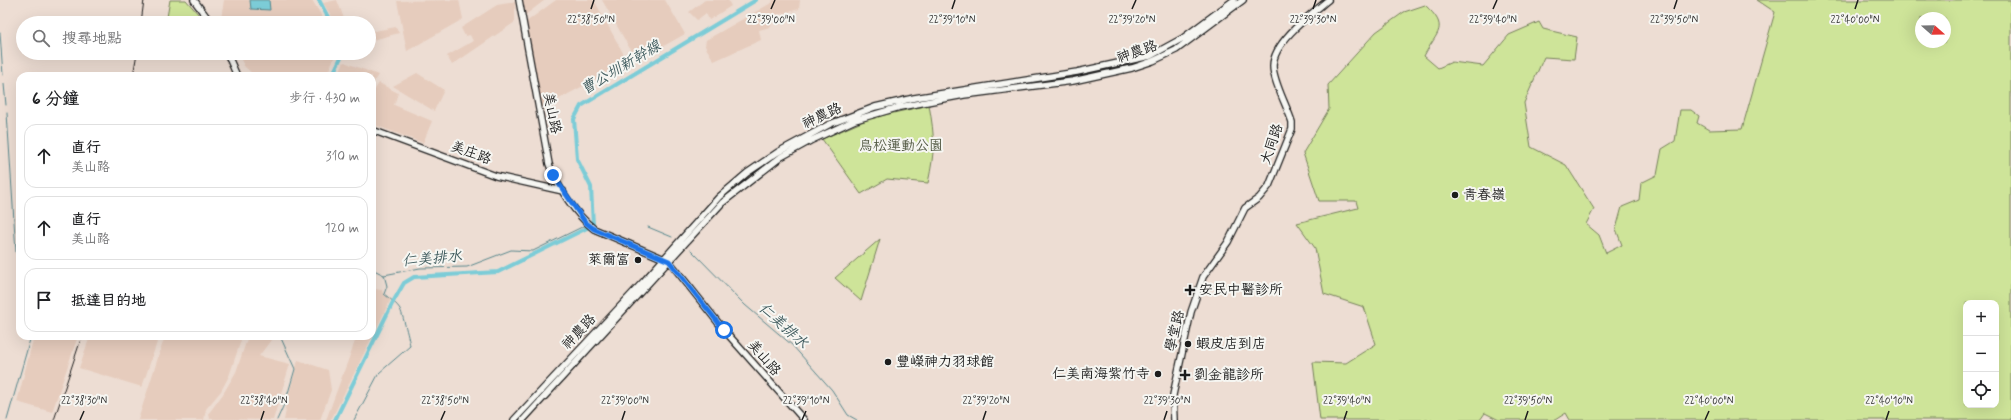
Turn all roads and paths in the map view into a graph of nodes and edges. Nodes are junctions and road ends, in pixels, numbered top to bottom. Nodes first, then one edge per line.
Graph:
1 (194, 0) edge
2 (519, 0) edge
3 (1234, 0) edge
4 (1243, 0) edge
5 (1328, 0) edge
6 (206, 16) edge
7 (229, 60) edge
8 (235, 72) edge
9 (376, 131) edge
10 (563, 191) junction
11 (1219, 254) joint
12 (666, 260) junction
13 (514, 420) edge
14 (523, 420) edge
15 (804, 420) edge
16 (1174, 420) edge

1 - 6 street
2 - 10 street, 美山路
3 - 12 street, 神農路
4 - 12 street, 神農路
5 - 11 street, 大同路
7 - 8 street
9 - 10 street, 美庄路
10 - 12 street, 美山路
11 - 16 street, 學堂路
12 - 13 street, 神農路
12 - 14 street, 神農路
12 - 15 street, 美山路

